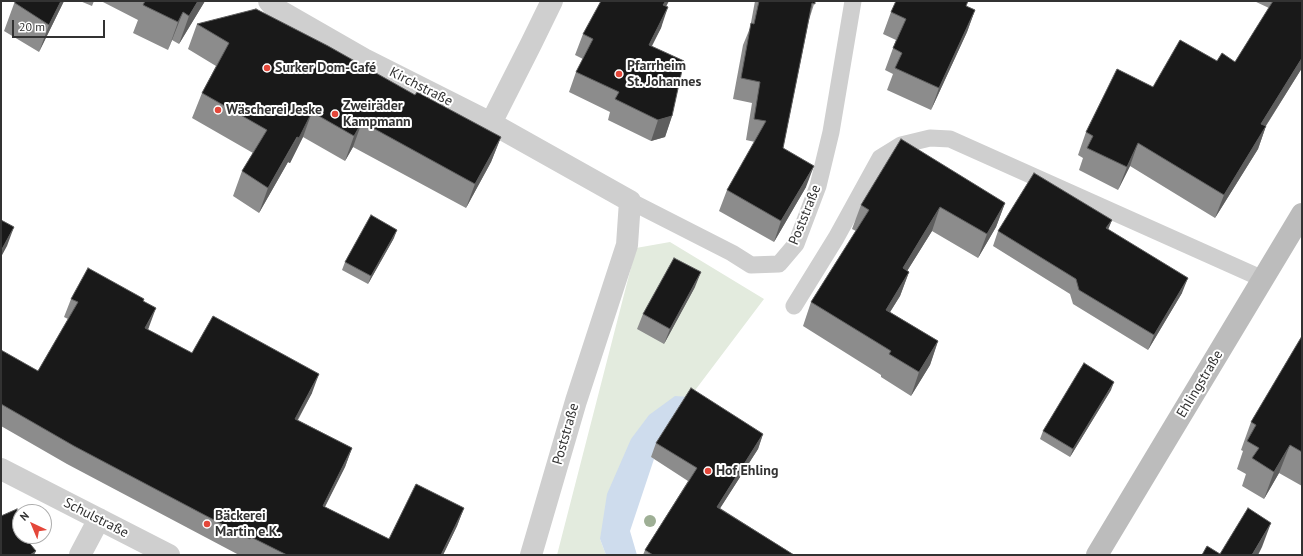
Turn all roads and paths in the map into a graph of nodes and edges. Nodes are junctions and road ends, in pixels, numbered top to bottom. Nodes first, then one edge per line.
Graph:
1 (270, 1) edge
2 (552, 1) edge
3 (853, 1) edge
4 (491, 123) junction
5 (630, 201) junction
6 (1302, 214) edge
7 (1263, 279) junction
8 (794, 306) dead end
9 (1, 469) edge
10 (98, 519) junction
11 (80, 555) edge
12 (169, 555) edge
13 (531, 555) edge
14 (1097, 555) edge

1 - 4 street, Kirchstraße
2 - 4 street
3 - 5 lane, Poststraße
4 - 5 street, Kirchstraße
5 - 13 street, Poststraße
6 - 7 street, Ehlingstraße
7 - 8 lane
7 - 14 street, Ehlingstraße
9 - 10 street, Schulstraße
10 - 11 street
10 - 12 street, Schulstraße

